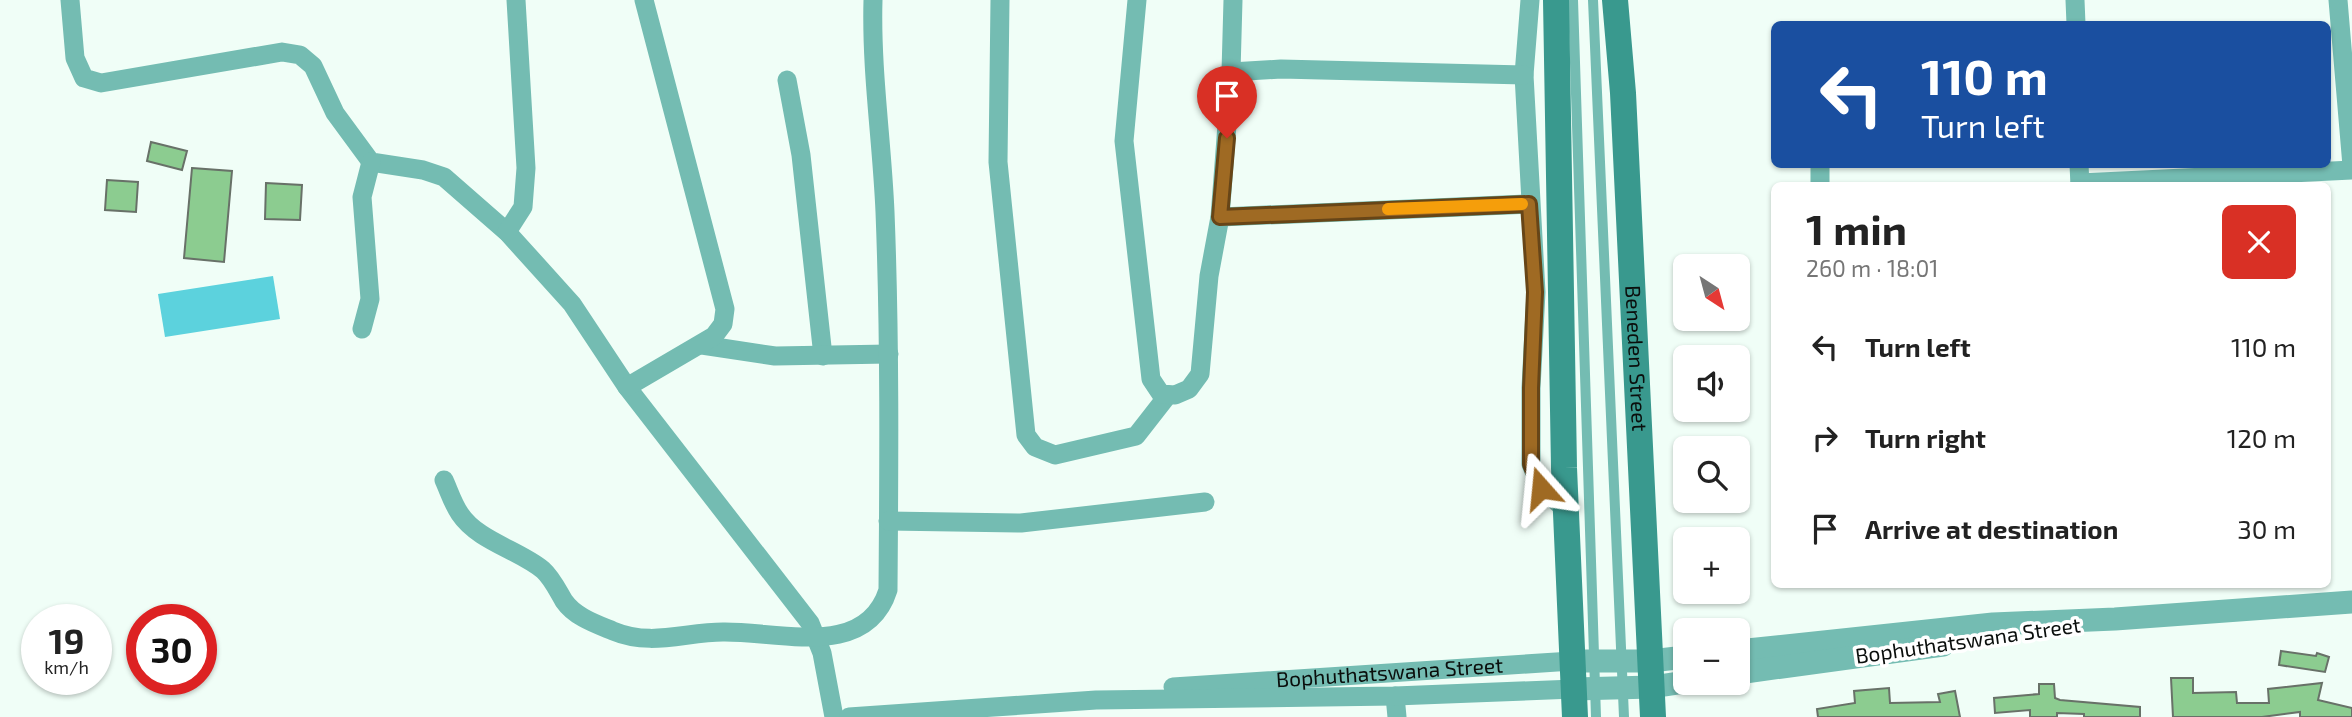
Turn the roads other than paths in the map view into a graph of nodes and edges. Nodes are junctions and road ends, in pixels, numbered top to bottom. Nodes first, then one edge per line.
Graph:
1 (70, 0) edge
2 (516, 0) edge
3 (643, 0) edge
4 (873, 0) edge
5 (1000, 0) edge
6 (1137, 0) edge
7 (1233, 0) edge
8 (1530, 0) edge
9 (1556, 0) edge
10 (1573, 0) edge
11 (1593, 0) edge
12 (1615, 0) edge
13 (2075, 0) edge
14 (2338, 0) edge
15 (2076, 21) edge
16 (1231, 72) junction
17 (1524, 75) junction
18 (787, 80) dead end
19 (371, 162) junction
20 (2352, 168) edge
21 (2080, 178) edge
22 (1529, 204) junction
23 (1220, 217) junction
24 (507, 232) junction
25 (362, 329) dead end
26 (702, 345) junction
27 (889, 355) junction
28 (823, 356) junction
29 (627, 387) junction
30 (1168, 395) junction
31 (444, 480) dead end
32 (1205, 502) dead end
33 (1565, 509) junction
34 (888, 521) junction
35 (2352, 602) edge
36 (2115, 620) junction
37 (818, 637) junction
38 (1750, 650) edge
39 (1583, 662) junction
40 (1622, 662) junction
41 (1673, 663) edge
42 (1750, 671) edge
43 (1652, 674) junction
44 (1673, 679) edge
45 (1585, 688) junction
46 (1624, 688) junction
47 (1395, 696) junction
48 (1096, 699) junction
49 (834, 717) edge
50 (849, 717) edge
51 (1397, 717) edge
52 (1575, 717) edge
53 (1596, 717) edge
54 (1624, 717) edge
55 (1653, 717) edge

1 - 19 street
2 - 24 street
3 - 26 street
4 - 27 street
5 - 30 street
6 - 30 street
7 - 16 street
8 - 17 street
9 - 33 main road
10 - 39 lane
11 - 40 lane
12 - 43 main road, Beneden Street
13 - 15 street
14 - 20 street
16 - 17 street
16 - 23 street
17 - 22 street
18 - 28 street
19 - 24 street
19 - 25 street
20 - 21 street
22 - 23 street
22 - 33 street
23 - 30 street
24 - 29 street
26 - 28 street
26 - 29 street
27 - 28 street
27 - 34 street
29 - 37 street
31 - 37 street
32 - 34 street
33 - 39 main road
34 - 37 street
35 - 36 street, Bophuthatswana Street
36 - 38 street, Bophuthatswana Street
36 - 42 street, Bophuthatswana Street
37 - 49 street
39 - 40 street, Bophuthatswana Street
39 - 45 main road
39 - 48 street, Bophuthatswana Street
40 - 43 street, Bophuthatswana Street
40 - 46 lane
41 - 43 street, Bophuthatswana Street
43 - 44 street, Bophuthatswana Street
43 - 46 street, Bophuthatswana Street
43 - 55 main road, Beneden Street
45 - 46 street, Bophuthatswana Street
45 - 47 street, Bophuthatswana Street
45 - 52 main road
45 - 53 lane
46 - 54 lane
47 - 48 street, Bophuthatswana Street
47 - 51 street
48 - 50 street, Bophuthatswana Street

